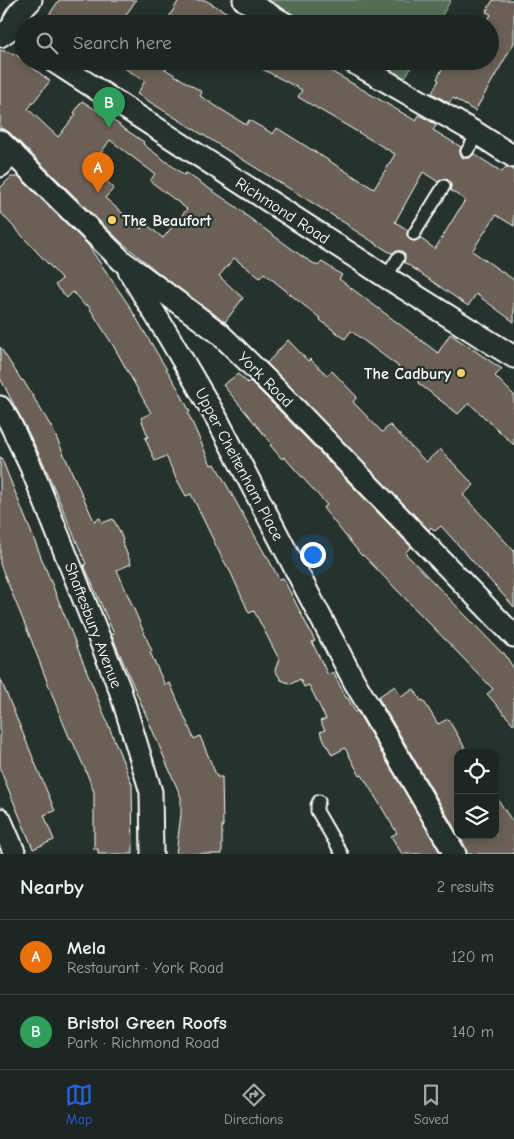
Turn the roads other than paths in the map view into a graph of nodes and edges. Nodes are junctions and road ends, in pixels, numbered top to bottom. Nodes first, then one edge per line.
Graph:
1 (31, 0) edge
2 (244, 0) edge
3 (18, 15) edge
4 (270, 15) edge
5 (15, 19) edge
6 (12, 35) edge
7 (67, 70) edge
8 (364, 70) edge
9 (4, 154) edge
10 (514, 157) edge
11 (444, 186) dead end
12 (414, 234) dead end
13 (398, 258) dead end
14 (122, 261) junction
15 (386, 277) junction
16 (514, 356) edge
17 (0, 407) edge
18 (514, 636) edge
19 (319, 801) dead end
20 (0, 819) edge
21 (15, 854) edge
22 (152, 854) edge
23 (342, 854) edge
24 (455, 854) edge

1 - 3 street
2 - 4 street
5 - 6 street
7 - 15 street, Richmond Road
8 - 10 street
9 - 14 street, York Road
11 - 12 lane
13 - 15 lane
14 - 18 street, York Road
14 - 24 street, Upper Cheltenham Place
15 - 16 street, Richmond Road
17 - 22 street, Shaftesbury Avenue
19 - 23 lane
20 - 21 street

